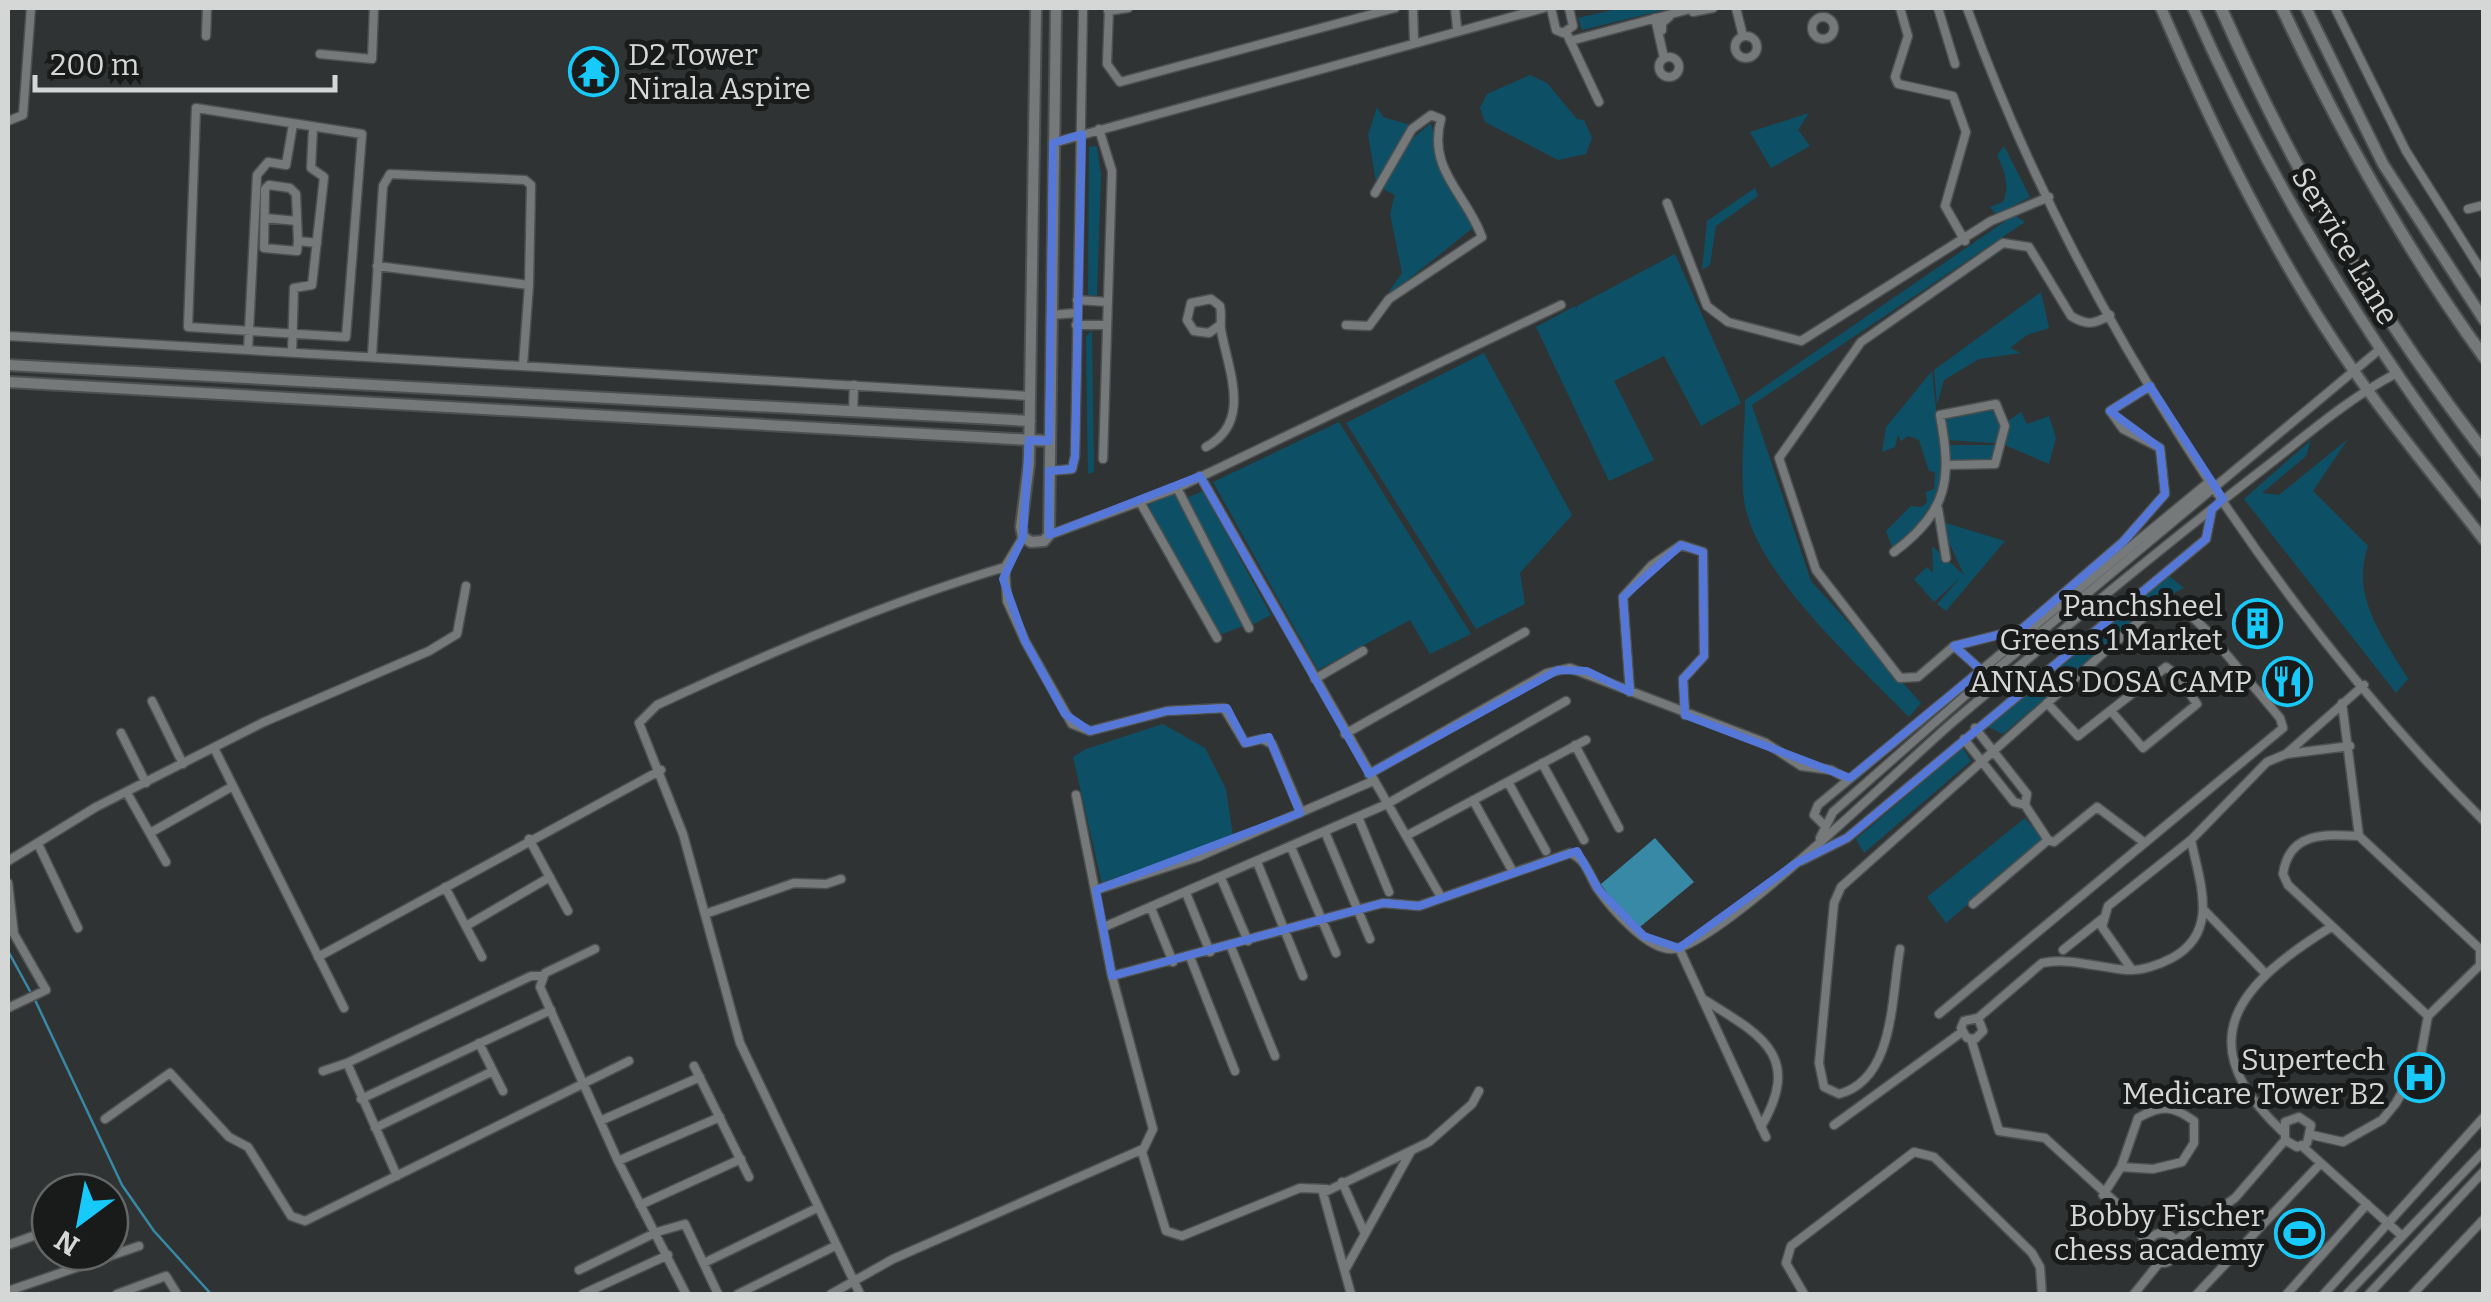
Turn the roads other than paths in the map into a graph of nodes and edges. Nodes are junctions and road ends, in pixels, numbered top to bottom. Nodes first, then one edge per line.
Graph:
1 (31, 8) edge
2 (207, 8) edge
3 (374, 8) edge
4 (1036, 8) edge
5 (1056, 8) edge
6 (1083, 8) edge
7 (1128, 8) edge
8 (1395, 8) edge
9 (1413, 8) edge
10 (1455, 8) edge
11 (1547, 8) edge
12 (1569, 8) edge
13 (1694, 8) edge
14 (1712, 8) edge
15 (1736, 8) edge
16 (1816, 8) edge
17 (1900, 8) edge
18 (1938, 8) edge
19 (1967, 8) edge
20 (2162, 8) edge
21 (2193, 8) edge
22 (2222, 8) edge
23 (2282, 8) edge
24 (2306, 8) edge
25 (2335, 8) edge
26 (1109, 9) edge
27 (1505, 12) edge
28 (1655, 18) junction
29 (1818, 18) dead end
30 (1457, 28) junction
31 (1662, 30) dead end
32 (206, 36) dead end
33 (1568, 36) junction
34 (1743, 36) dead end
35 (1414, 40) junction
36 (320, 54) dead end
37 (1664, 58) dead end
38 (1955, 64) dead end
39 (1599, 102) dead end
40 (8, 120) edge
41 (292, 124) junction
42 (313, 128) junction
43 (1099, 130) junction
44 (1082, 134) junction
45 (1053, 142) junction
46 (286, 166) junction
47 (311, 168) junction
48 (1375, 194) dead end
49 (2048, 197) junction
50 (1667, 203) dead end
51 (2484, 205) edge
52 (2468, 208) dead end
53 (264, 218) junction
54 (297, 220) junction
55 (298, 241) junction
56 (1965, 241) junction
57 (317, 243) junction
58 (378, 266) junction
59 (2484, 275) edge
60 (529, 286) junction
61 (1076, 300) junction
62 (1108, 302) junction
63 (1561, 304) dead end
64 (1076, 313) junction
65 (1051, 315) junction
66 (2110, 315) junction
67 (2484, 320) edge
68 (1220, 324) junction
69 (1076, 325) junction
70 (1107, 325) junction
71 (1346, 325) dead end
72 (249, 331) junction
73 (292, 331) junction
74 (8, 336) edge
75 (248, 350) junction
76 (2379, 350) junction
77 (292, 352) junction
78 (372, 356) junction
79 (2484, 357) edge
80 (8, 365) edge
81 (523, 365) junction
82 (2353, 370) junction
83 (2395, 374) junction
84 (8, 382) edge
85 (854, 385) junction
86 (2150, 386) junction
87 (2367, 388) junction
88 (1030, 396) junction
89 (854, 412) junction
90 (1030, 421) junction
91 (1029, 440) junction
92 (1049, 441) junction
93 (1206, 447) dead end
94 (2484, 452) edge
95 (1103, 459) dead end
96 (1948, 465) junction
97 (1049, 471) junction
98 (1200, 476) junction
99 (2212, 484) junction
100 (1177, 488) junction
101 (2484, 494) edge
102 (1942, 498) junction
103 (2224, 499) junction
104 (1140, 502) junction
105 (2212, 508) junction
106 (1049, 535) junction
107 (1024, 537) junction
108 (2484, 540) edge
109 (1894, 552) dead end
110 (1946, 558) dead end
111 (1005, 567) junction
112 (466, 586) dead end
113 (1249, 628) dead end
114 (1525, 632) dead end
115 (1217, 638) dead end
116 (1954, 646) junction
117 (1363, 651) dead end
118 (1980, 670) junction
119 (1314, 679) junction
120 (2364, 685) junction
121 (1630, 692) junction
122 (152, 701) dead end
123 (1566, 702) dead end
124 (2047, 703) junction
125 (2342, 704) junction
126 (2111, 711) junction
127 (1685, 715) junction
128 (1975, 728) junction
129 (121, 733) dead end
130 (1346, 734) junction
131 (1964, 738) junction
132 (1586, 740) dead end
133 (1575, 746) junction
134 (1908, 746) junction
135 (2350, 746) junction
136 (214, 748) junction
137 (1992, 750) junction
138 (2286, 754) junction
139 (1916, 756) junction
140 (1981, 760) junction
141 (1542, 763) junction
142 (183, 764) junction
143 (661, 770) junction
144 (1371, 778) junction
145 (1848, 780) junction
146 (1508, 782) junction
147 (146, 784) junction
148 (233, 786) junction
149 (127, 792) junction
150 (1076, 796) dead end
151 (1473, 800) junction
152 (1387, 804) junction
153 (2025, 804) junction
154 (1301, 812) junction
155 (1358, 817) junction
156 (2484, 822) edge
157 (1824, 825) junction
158 (1620, 828) dead end
159 (1324, 832) junction
160 (150, 834) junction
161 (1406, 836) junction
162 (2359, 836) junction
163 (1820, 838) junction
164 (529, 839) junction
165 (1584, 840) dead end
166 (2048, 840) junction
167 (2191, 840) junction
168 (2145, 843) junction
169 (38, 844) junction
170 (1290, 847) junction
171 (1546, 851) dead end
172 (8, 861) edge
173 (166, 862) dead end
174 (1257, 862) junction
175 (1796, 863) junction
176 (1513, 872) junction
177 (550, 878) junction
178 (1221, 878) junction
179 (841, 880) dead end
180 (8, 883) edge
181 (445, 887) junction
182 (1096, 890) junction
183 (1388, 892) dead end
184 (1186, 894) junction
185 (1441, 897) junction
186 (1973, 904) dead end
187 (1151, 908) junction
188 (568, 911) dead end
189 (1357, 911) junction
190 (2204, 911) junction
191 (705, 914) junction
192 (2102, 919) junction
193 (1322, 920) junction
194 (466, 926) junction
195 (1104, 927) junction
196 (2332, 927) junction
197 (78, 928) dead end
198 (1283, 930) junction
199 (1370, 939) dead end
200 (1248, 941) junction
201 (1231, 947) junction
202 (1679, 948) junction
203 (1900, 949) dead end
204 (594, 950) dead end
205 (2063, 950) dead end
206 (1210, 952) junction
207 (1336, 953) dead end
208 (318, 956) junction
209 (482, 957) dead end
210 (1190, 957) junction
211 (1173, 962) junction
212 (2132, 970) junction
213 (2264, 972) junction
214 (542, 976) junction
215 (1112, 976) junction
216 (1303, 976) dead end
217 (1703, 999) junction
218 (8, 1008) edge
219 (344, 1008) dead end
220 (550, 1010) junction
221 (1939, 1014) dead end
222 (2428, 1016) junction
223 (1978, 1018) junction
224 (1962, 1032) junction
225 (1971, 1039) junction
226 (479, 1043) junction
227 (1275, 1056) dead end
228 (629, 1061) dead end
229 (347, 1063) junction
230 (694, 1066) dead end
231 (323, 1071) dead end
232 (493, 1071) junction
233 (1235, 1071) dead end
234 (700, 1077) junction
235 (583, 1082) junction
236 (503, 1091) dead end
237 (1479, 1091) dead end
238 (361, 1099) junction
239 (2484, 1116) edge
240 (720, 1117) junction
241 (105, 1118) dead end
242 (600, 1121) junction
243 (1834, 1125) dead end
244 (376, 1128) junction
245 (1761, 1128) junction
246 (2312, 1135) junction
247 (2283, 1136) junction
248 (1766, 1137) dead end
249 (2302, 1146) junction
250 (1142, 1149) junction
251 (1411, 1152) junction
252 (2484, 1152) edge
253 (741, 1159) junction
254 (618, 1161) junction
255 (2320, 1164) junction
256 (2121, 1167) junction
257 (2484, 1171) edge
258 (397, 1176) junction
259 (749, 1177) dead end
260 (1342, 1182) junction
261 (1326, 1189) junction
262 (2103, 1195) junction
263 (2367, 1204) junction
264 (640, 1205) junction
265 (817, 1208) junction
266 (2484, 1220) edge
267 (2386, 1221) junction
268 (657, 1232) junction
269 (1365, 1234) junction
270 (2402, 1234) junction
271 (2176, 1240) junction
272 (139, 1246) dead end
273 (835, 1246) junction
274 (2147, 1248) junction
275 (668, 1255) junction
276 (704, 1263) junction
277 (2158, 1263) junction
278 (579, 1270) dead end
279 (1345, 1272) junction
280 (854, 1282) junction
281 (8, 1291) edge
282 (117, 1294) edge
283 (177, 1294) edge
284 (583, 1294) edge
285 (685, 1294) edge
286 (718, 1294) edge
287 (738, 1294) edge
288 (830, 1294) edge
289 (860, 1294) edge
290 (1352, 1294) edge
291 (1804, 1294) edge
292 (2042, 1294) edge
293 (2134, 1294) edge
294 (2198, 1294) edge
295 (2287, 1294) edge
296 (2324, 1294) edge
297 (2347, 1294) edge
298 (2369, 1294) edge
299 (2413, 1294) edge

1 - 40 street
2 - 32 street
3 - 36 street
4 - 88 street
5 - 45 street
6 - 44 street
7 - 26 street
8 - 26 street
9 - 35 street
10 - 30 street
11 - 27 street
11 - 33 street
12 - 33 street
13 - 28 street
14 - 31 street
15 - 34 street
16 - 29 street
17 - 56 street
18 - 38 street
19 - 49 street
20 - 82 street
21 - 76 street, Service Lane
22 - 94 main road
23 - 79 main road
24 - 67 street
25 - 59 street
27 - 30 street
28 - 33 street
28 - 37 street
30 - 35 street
33 - 39 street
35 - 43 street
41 - 42 street
41 - 46 street
41 - 72 street
42 - 47 street
42 - 73 street
43 - 44 street
43 - 62 street
44 - 45 street
44 - 61 street
45 - 65 street
46 - 47 street
46 - 72 street
47 - 57 street
48 - 71 street
49 - 56 street
49 - 66 street
50 - 56 street
51 - 52 street
53 - 54 street
53 - 54 street
53 - 55 street
54 - 55 street
55 - 57 street
57 - 73 street
58 - 60 street
58 - 60 street
58 - 78 street
60 - 81 street
61 - 62 street
61 - 64 street
62 - 70 street
63 - 98 street
64 - 65 street
64 - 69 street
65 - 92 street
66 - 86 street
66 - 116 street
68 - 68 street
68 - 93 street
69 - 70 street
69 - 97 street
70 - 95 street
72 - 73 street
72 - 75 street
73 - 77 street
74 - 75 street
75 - 77 street
76 - 82 street
76 - 83 street, Service Lane
77 - 78 street
78 - 81 street
80 - 89 street
81 - 85 street
82 - 87 street
82 - 99 street
83 - 87 street
83 - 101 street, Service Lane
84 - 91 street
85 - 88 street
85 - 89 street
86 - 99 street
86 - 116 street
87 - 103 street
87 - 108 street
88 - 90 street
89 - 90 street
90 - 91 street
91 - 92 street
91 - 107 street
92 - 97 street
96 - 96 street
96 - 102 street
97 - 106 street
98 - 100 street
98 - 119 street
99 - 103 street
99 - 118 street
99 - 134 street
100 - 104 street
100 - 113 street
102 - 109 street
102 - 110 street
103 - 105 street
103 - 120 street
104 - 106 street
104 - 115 street
105 - 128 street
105 - 139 street
106 - 107 street
107 - 111 street
111 - 143 street
111 - 154 street
112 - 136 street
114 - 130 street
116 - 118 street
117 - 119 street
118 - 145 street
119 - 130 street
120 - 125 street
120 - 156 street
121 - 127 street
121 - 127 street
121 - 144 street
122 - 142 street
123 - 152 street
124 - 126 street
124 - 137 street
124 - 168 street
125 - 135 street
125 - 138 street
126 - 126 street
127 - 145 street
128 - 131 street
128 - 137 street
129 - 147 street
130 - 144 street
131 - 140 street
131 - 175 street
132 - 133 street
133 - 141 street
133 - 158 street
134 - 139 street
134 - 157 street
135 - 138 street
135 - 162 street
136 - 142 street
136 - 148 street
137 - 140 street
137 - 153 street
138 - 167 street
139 - 163 street
140 - 153 street
140 - 203 street
141 - 146 street
141 - 165 street
142 - 147 street
143 - 164 street
143 - 191 street
144 - 152 street
144 - 154 street
145 - 157 street
146 - 151 street
146 - 171 street
147 - 149 street
148 - 160 street
148 - 208 street
149 - 160 street
149 - 169 street
150 - 182 street
151 - 161 street
151 - 176 street
152 - 155 street
152 - 161 street
153 - 166 street
154 - 182 street
155 - 159 street
155 - 183 street
157 - 163 street
159 - 170 street
159 - 189 street
160 - 173 street
161 - 185 street
162 - 196 street
162 - 222 street
163 - 175 street
164 - 177 street
164 - 181 street
166 - 168 street
166 - 186 street
167 - 190 street
167 - 192 street
168 - 221 street
169 - 172 street
169 - 197 street
170 - 174 street
170 - 193 street
174 - 178 street
174 - 198 street
175 - 202 street
176 - 185 street
176 - 202 street
177 - 188 street
177 - 194 street
178 - 184 street
178 - 200 street
179 - 191 street
180 - 218 street
181 - 194 street
181 - 208 street
182 - 195 street
184 - 187 street
184 - 206 street
185 - 189 street
187 - 195 street
187 - 211 street
189 - 193 street
189 - 199 street
190 - 212 street
190 - 213 street
191 - 265 street
192 - 205 street
192 - 212 street
193 - 198 street
193 - 207 street
194 - 209 street
195 - 215 street
196 - 213 street
196 - 222 street
198 - 200 street
198 - 216 street
200 - 201 street
201 - 206 street
201 - 227 street
202 - 217 street
204 - 214 street
206 - 210 street
208 - 219 street
210 - 211 street
210 - 233 street
211 - 215 street
212 - 223 street
213 - 247 street
214 - 220 street
214 - 229 street
215 - 250 street
217 - 245 street
217 - 245 street
220 - 226 street
220 - 235 street
222 - 246 street
223 - 224 street
223 - 225 street
224 - 225 street
224 - 243 street
225 - 262 street
226 - 232 street
226 - 238 street
228 - 235 street
229 - 231 street
229 - 238 street
230 - 234 street
232 - 236 street
232 - 244 street
234 - 240 street
234 - 242 street
235 - 242 street
235 - 258 street
237 - 251 street
238 - 244 street
239 - 267 street
240 - 253 street
240 - 254 street
241 - 258 street
242 - 254 street
244 - 258 street
245 - 248 street
246 - 247 street
246 - 249 street
247 - 249 street
247 - 271 street
249 - 255 street
250 - 261 street
250 - 280 street
251 - 260 street
251 - 269 street
252 - 270 street
253 - 259 street
253 - 264 street
254 - 264 street
255 - 263 street
255 - 294 street
256 - 256 street
256 - 262 street
257 - 298 street
260 - 261 street
260 - 269 street
261 - 279 street
262 - 274 street
263 - 267 street
263 - 295 street
264 - 268 street
265 - 273 street
265 - 276 street
266 - 299 street
267 - 270 street
267 - 296 street
268 - 275 street
268 - 276 street
268 - 278 street
269 - 279 street
270 - 297 street
271 - 274 street
271 - 277 street
272 - 281 street
273 - 280 street
273 - 287 street
274 - 277 street
275 - 284 street
275 - 285 street
276 - 286 street
277 - 293 street
279 - 290 street
280 - 288 street
280 - 289 street
282 - 283 street
291 - 292 street

